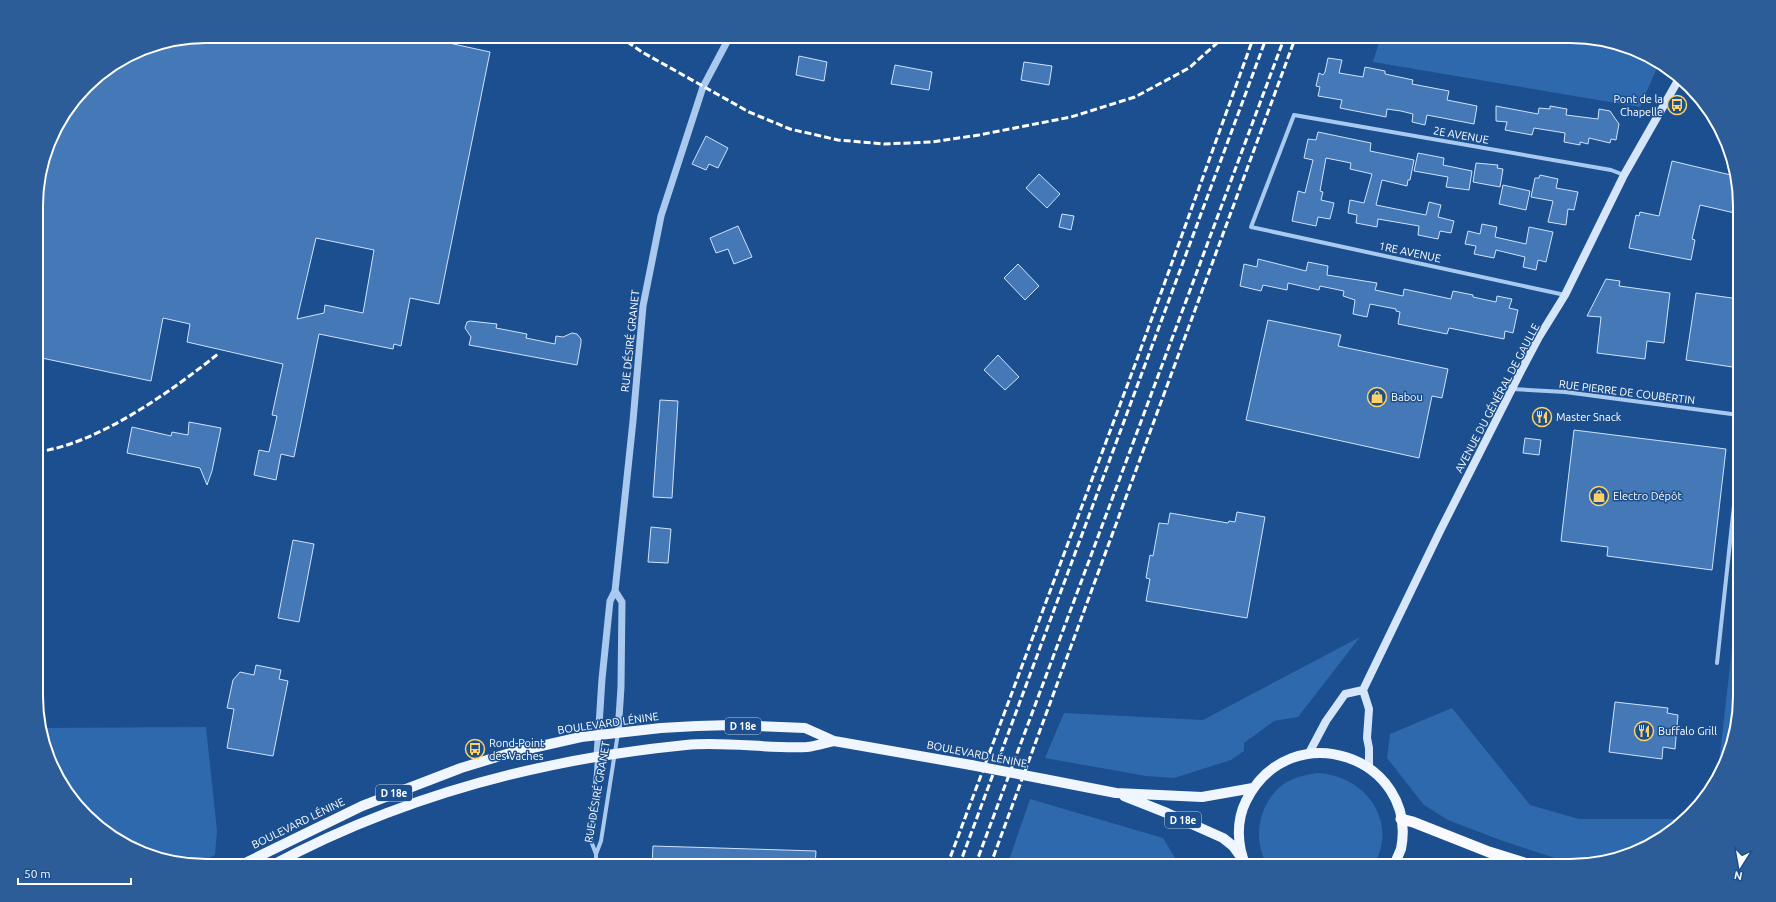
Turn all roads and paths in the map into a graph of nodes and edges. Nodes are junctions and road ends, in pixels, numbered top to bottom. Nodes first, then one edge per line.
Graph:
1 (726, 43) edge
2 (1677, 83) edge
3 (1624, 175) junction
4 (1251, 227) joint
5 (1565, 295) junction
6 (1512, 389) junction
7 (1733, 414) edge
8 (1733, 515) edge
9 (616, 591) junction
10 (1717, 663) dead end
11 (1363, 690) junction
12 (618, 733) junction
13 (599, 735) junction
14 (834, 741) junction
15 (615, 753) junction
16 (1309, 753) junction
17 (597, 756) junction
18 (1369, 768) junction
19 (1253, 788) junction
20 (1116, 793) junction
21 (1401, 819) junction
22 (596, 854) junction
23 (253, 859) edge
24 (285, 859) edge
25 (596, 859) edge
26 (1243, 859) edge
27 (1244, 859) edge
28 (1397, 859) edge
29 (1512, 859) edge

1 - 9 street, RUE DÉSIRÉ GRANET
2 - 3 main road, AVENUE DU GÉNÉRAL DE GAULLE
3 - 4 street, 2E AVENUE
3 - 5 main road, AVENUE DU GÉNÉRAL DE GAULLE
4 - 5 street, 1RE AVENUE
5 - 6 main road, AVENUE DU GÉNÉRAL DE GAULLE
6 - 7 street, RUE PIERRE DE COUBERTIN
6 - 11 main road, AVENUE DU GÉNÉRAL DE GAULLE
8 - 10 street
9 - 12 street, RUE DÉSIRÉ GRANET
9 - 13 street, RUE DÉSIRÉ GRANET
11 - 16 main road
11 - 18 main road
12 - 13 main road, BOULEVARD LÉNINE / D 18e
12 - 14 main road, BOULEVARD LÉNINE / D 18e
12 - 15 street, RUE DÉSIRÉ GRANET
13 - 17 street, RUE DÉSIRÉ GRANET
13 - 23 main road, BOULEVARD LÉNINE / D 18e
14 - 15 main road, BOULEVARD LÉNINE / D 18e
14 - 20 main road, BOULEVARD LÉNINE / D 18e, bridge
15 - 17 main road, BOULEVARD LÉNINE / D 18e
15 - 22 street, RUE DÉSIRÉ GRANET
16 - 18 main road
16 - 19 main road
17 - 22 street, RUE DÉSIRÉ GRANET
17 - 24 main road, BOULEVARD LÉNINE / D 18e
18 - 21 main road
19 - 20 main road, BOULEVARD LÉNINE / D 18e
19 - 27 main road
20 - 26 main road, BOULEVARD LÉNINE / D 18e
21 - 28 main road
21 - 29 highway
22 - 25 street, RUE DÉSIRÉ GRANET

